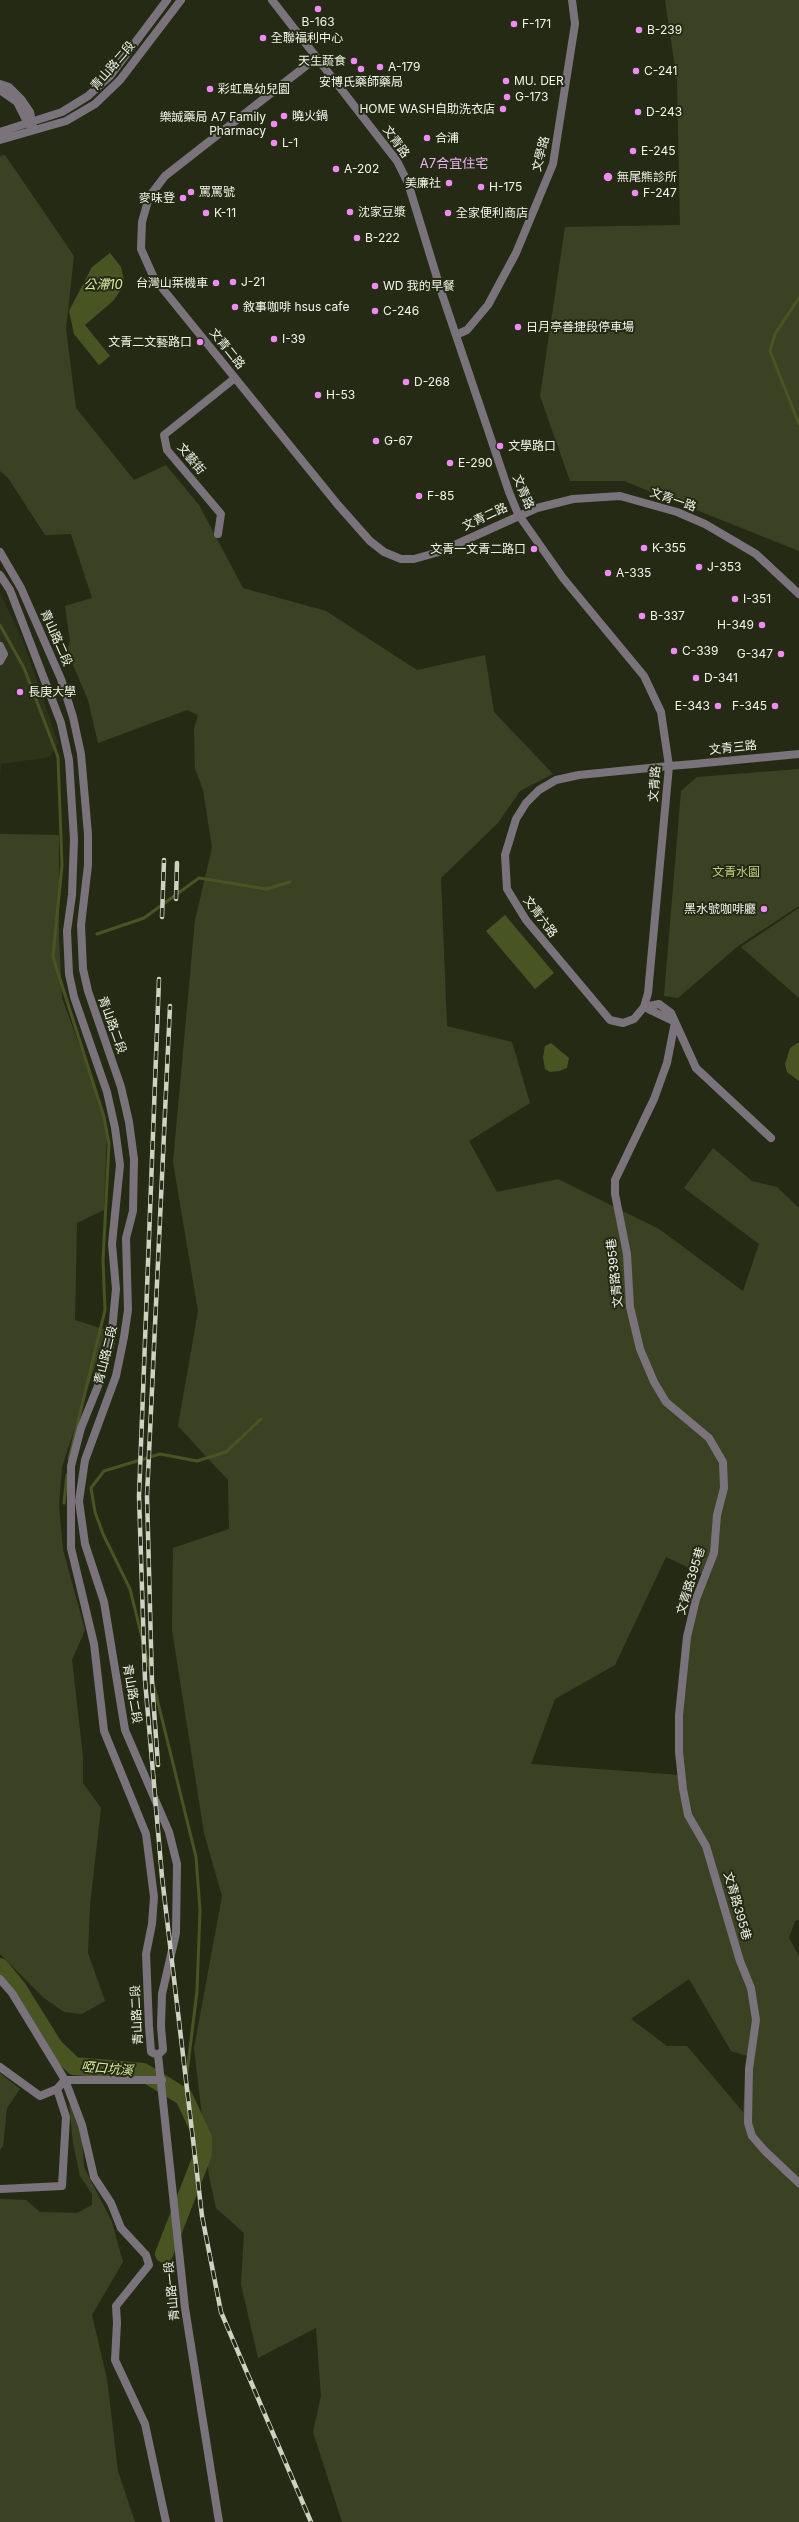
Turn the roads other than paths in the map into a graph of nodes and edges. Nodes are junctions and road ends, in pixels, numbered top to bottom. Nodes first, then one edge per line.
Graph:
1 (167, 0) edge
2 (180, 0) edge
3 (272, 0) edge
4 (572, 0) edge
5 (316, 58) junction
6 (0, 84) edge
7 (0, 90) edge
8 (30, 126) junction
9 (0, 132) edge
10 (0, 140) edge
11 (456, 335) junction
12 (234, 378) junction
13 (518, 514) junction
14 (218, 534) dead end
15 (0, 552) edge
16 (0, 575) edge
17 (799, 594) edge
18 (0, 646) edge
19 (0, 660) edge
20 (799, 754) edge
21 (669, 766) junction
22 (644, 1007) junction
23 (675, 1022) junction
24 (771, 1138) dead end
25 (0, 1979) edge
26 (158, 2055) junction
27 (0, 2067) edge
28 (65, 2080) junction
29 (161, 2080) junction
30 (57, 2089) junction
31 (799, 2182) edge
32 (0, 2189) edge
33 (166, 2522) edge
34 (219, 2522) edge

1 - 8 street, 青山路二段
2 - 8 street, 青山路二段
3 - 5 street, 文青路
4 - 11 street, 文學路
5 - 11 street, 文青路
5 - 12 street, 文青二路
6 - 8 street
7 - 8 street
8 - 9 street, 青山路二段
8 - 10 street, 青山路二段
11 - 13 street, 文青路
12 - 13 street, 文青二路
12 - 14 street, 文藝街
13 - 17 street, 文青一路
13 - 21 street, 文青路
15 - 26 street, 青山路二段
16 - 26 street, 青山路二段
18 - 19 street
20 - 21 street, 文青三路
21 - 22 street, 文青路
21 - 22 street, 文青六路
22 - 23 street
23 - 24 street
23 - 31 street, 文青路395巷
25 - 28 street
26 - 29 street, 青山路一段
27 - 30 street
28 - 29 street
28 - 30 street
28 - 33 street
29 - 34 street, 青山路一段
30 - 32 street

